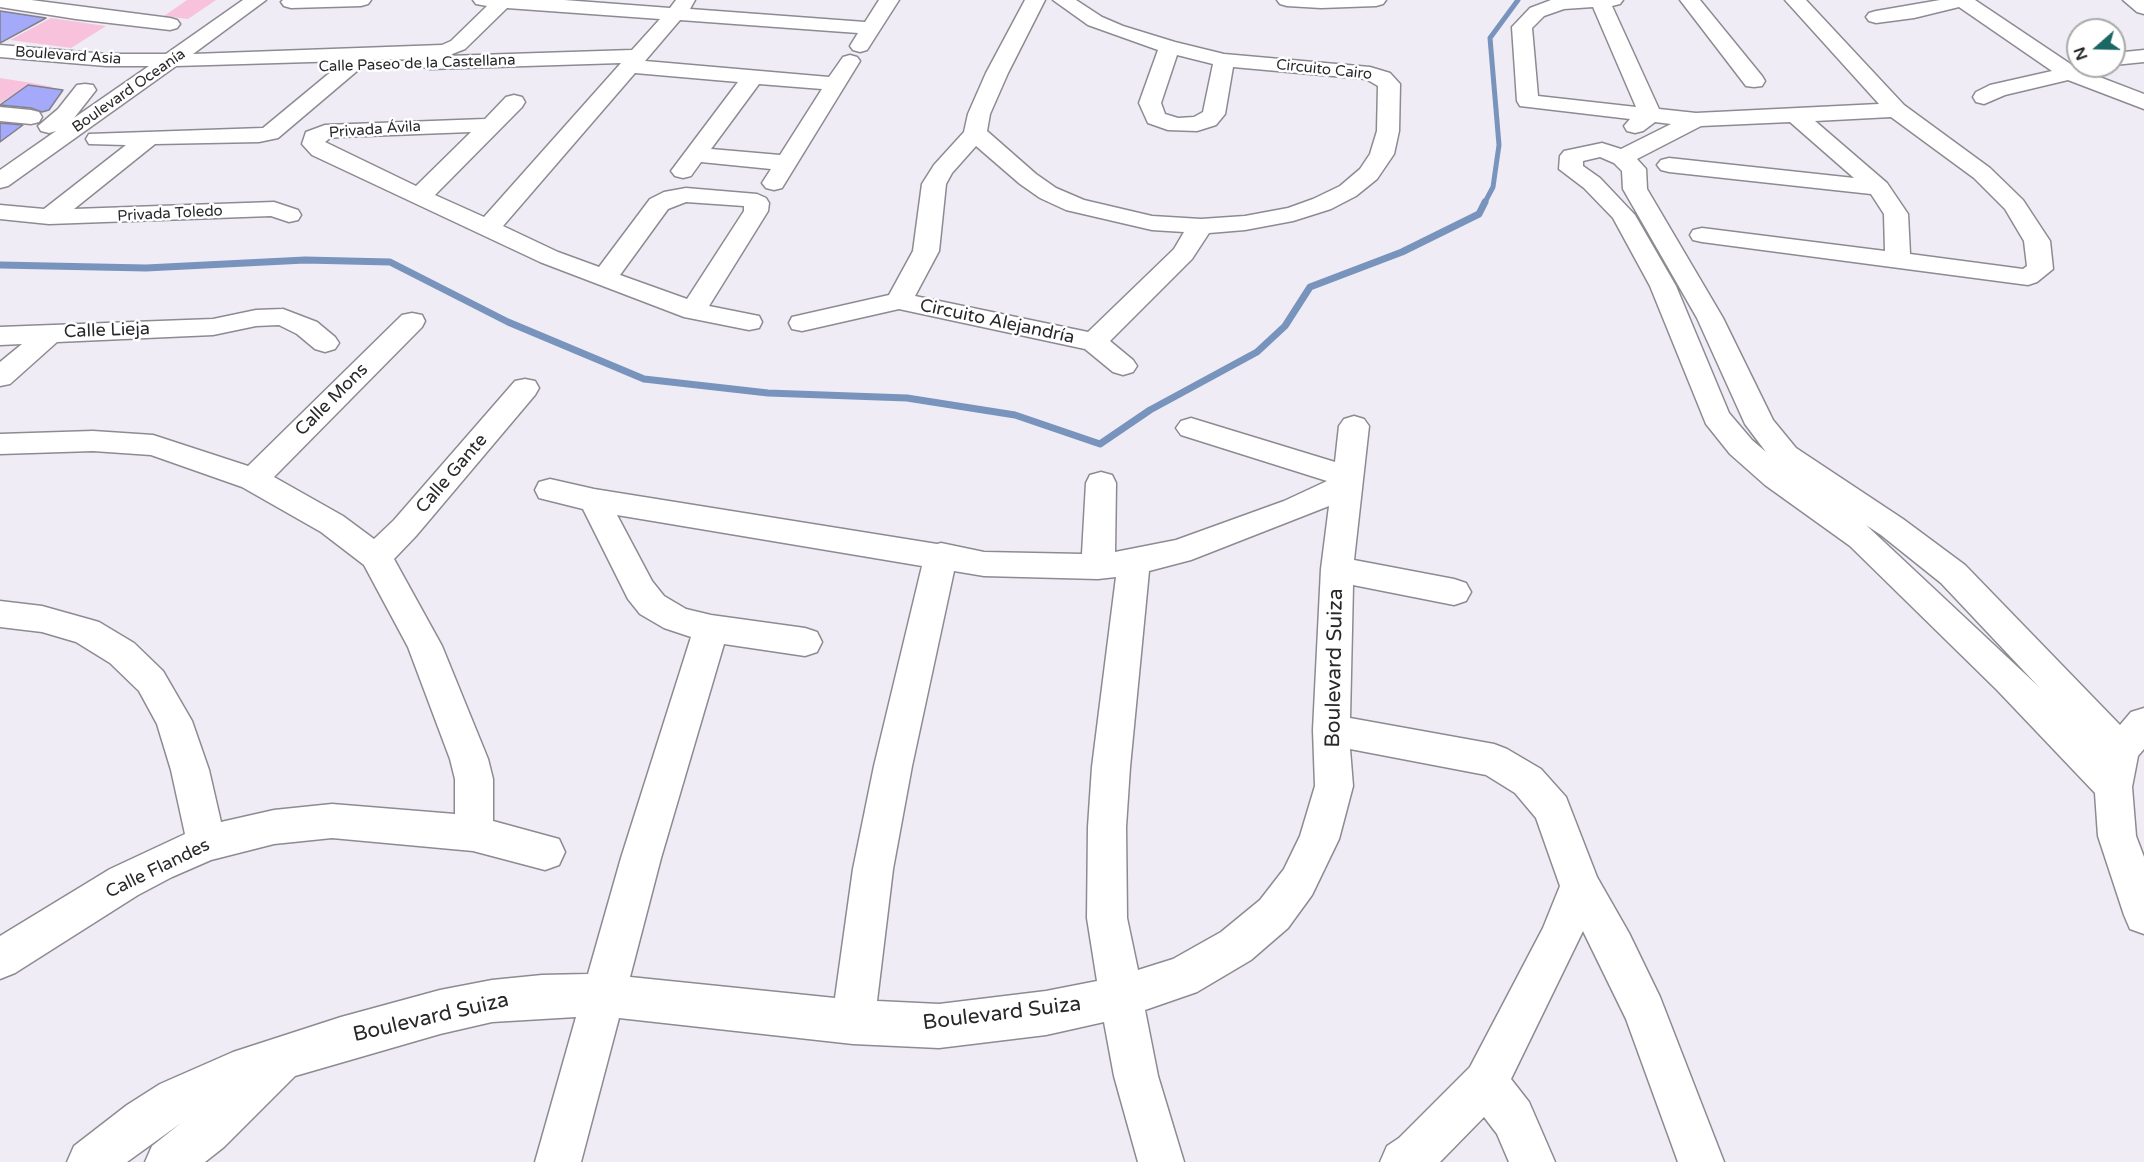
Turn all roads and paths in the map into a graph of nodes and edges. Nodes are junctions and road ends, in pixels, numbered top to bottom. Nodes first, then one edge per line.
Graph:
1 (230, 0) edge
2 (256, 0) edge
3 (361, 0) edge
4 (481, 0) edge
5 (889, 0) edge
6 (1035, 0) edge
7 (1063, 0) edge
8 (1287, 0) edge
9 (1376, 0) edge
10 (1606, 0) edge
11 (1690, 0) edge
12 (1795, 0) edge
13 (1964, 0) edge
14 (2133, 0) edge
15 (0, 1) edge
16 (503, 1) edge
17 (291, 3) dead end
18 (681, 6) edge
19 (2144, 8) edge
20 (1876, 17) dead end
21 (170, 24) dead end
22 (871, 28) junction
23 (1169, 48) junction
24 (0, 51) edge
25 (2144, 56) edge
26 (2126, 58) edge
27 (106, 60) junction
28 (1224, 60) junction
29 (357, 61) junction
30 (634, 61) junction
31 (181, 65) junction
32 (0, 68) edge
33 (2066, 71) edge
34 (2066, 74) edge
35 (753, 76) junction
36 (2083, 78) edge
37 (1754, 81) dead end
38 (84, 83) junction
39 (836, 84) junction
40 (1984, 97) dead end
41 (118, 99) junction
42 (514, 102) dead end
43 (2144, 102) edge
44 (1896, 110) junction
45 (0, 114) edge
46 (1651, 115) junction
47 (1795, 115) junction
48 (31, 117) dead end
49 (1696, 120) junction
50 (492, 125) junction
51 (975, 133) junction
52 (150, 137) junction
53 (97, 139) dead end
54 (1612, 154) junction
55 (0, 160) edge
56 (786, 163) junction
57 (1669, 165) dead end
58 (0, 181) edge
59 (774, 183) dead end
60 (1879, 188) junction
61 (420, 196) junction
62 (0, 212) edge
63 (289, 215) dead end
64 (49, 217) junction
65 (1201, 226) junction
66 (488, 228) junction
67 (1702, 235) dead end
68 (1899, 260) junction
69 (605, 277) junction
70 (899, 302) junction
71 (693, 311) junction
72 (1674, 315) junction
73 (1710, 318) junction
74 (412, 321) dead end
75 (749, 322) dead end
76 (802, 323) dead end
77 (51, 333) junction
78 (0, 336) edge
79 (1094, 342) junction
80 (374, 358) junction
81 (1123, 366) dead end
82 (0, 377) edge
83 (525, 388) dead end
84 (1354, 426) dead end
85 (1191, 428) dead end
86 (0, 444) edge
87 (45, 452) junction
88 (0, 463) edge
89 (253, 479) junction
90 (1348, 481) junction
91 (1101, 483) dead end
92 (550, 490) dead end
93 (594, 501) junction
94 (941, 555) junction
95 (376, 557) junction
96 (1116, 565) junction
97 (1337, 569) junction
98 (1454, 592) dead end
99 (0, 614) edge
100 (711, 629) junction
101 (805, 642) dead end
102 (2048, 673) junction
103 (2009, 680) junction
104 (1331, 730) junction
105 (2132, 736) edge
106 (2113, 786) junction
107 (473, 833) junction
108 (206, 843) junction
109 (545, 852) dead end
110 (1580, 886) junction
111 (2144, 915) edge
112 (0, 959) edge
113 (603, 995) junction
114 (1120, 997) junction
115 (853, 1022) junction
116 (284, 1058) junction
117 (1486, 1083) junction
118 (90, 1162) edge
119 (168, 1162) edge
120 (558, 1162) edge
121 (1161, 1162) edge
122 (1403, 1162) edge
123 (1532, 1162) edge
124 (1701, 1162) edge

1 - 31 street, Boulevard Oceanía
2 - 31 street, Boulevard Oceanía
3 - 17 street
4 - 16 street
5 - 22 street
6 - 51 street
7 - 23 street, Circuito Cairo
8 - 9 street
10 - 46 street
10 - 46 street
11 - 37 street
12 - 44 street
13 - 20 street
13 - 33 street
14 - 19 street
15 - 21 street
16 - 18 street
16 - 29 street, Calle Paseo de la Castellana
18 - 22 street
18 - 30 street
22 - 39 street
23 - 28 street, Circuito Cairo
23 - 28 street
24 - 27 street, Boulevard Asia
25 - 26 street
27 - 31 street
27 - 38 street, Boulevard Oceanía
28 - 65 street, Circuito Cairo
29 - 30 street, Calle Paseo de la Castellana
29 - 31 street, Calle Paseo de la Castellana
29 - 52 street
30 - 35 street, Calle Paseo de la Castellana
30 - 66 street
31 - 41 street, Boulevard Oceanía
31 - 41 street
32 - 38 street, Boulevard Asia
34 - 40 street
35 - 39 street, Calle Paseo de la Castellana
35 - 56 street
36 - 43 street
38 - 41 street, Boulevard Asia
38 - 55 street, Boulevard Oceanía
39 - 56 street
41 - 58 street, Boulevard Oceanía
42 - 50 street
44 - 47 street
44 - 68 street
45 - 48 street
46 - 49 street
46 - 54 street
47 - 49 street
47 - 60 street
49 - 54 street
50 - 61 street
50 - 61 street, Privada Ávila
51 - 65 street, Circuito Cairo
51 - 70 street, Circuito Alejandría
52 - 53 street
52 - 64 street
54 - 72 street
54 - 73 street
56 - 59 street
57 - 60 street
60 - 68 street
61 - 66 street, Privada Ávila
62 - 64 street, Privada Toledo
63 - 64 street, Privada Toledo
65 - 79 street, Circuito Alejandría
66 - 69 street, Privada Ávila
67 - 68 street
69 - 71 street, Privada Ávila
69 - 71 street
70 - 76 street, Circuito Alejandría
70 - 79 street, Circuito Alejandría
71 - 75 street, Privada Ávila
72 - 73 street
72 - 103 street
73 - 102 street
74 - 80 street, Calle Mons
77 - 78 street, Calle Lieja
77 - 80 street, Calle Lieja
77 - 82 street
79 - 81 street, Circuito Alejandría
80 - 89 street, Calle Mons
83 - 95 street, Calle Gante
84 - 90 street, Boulevard Suiza
85 - 90 street
86 - 87 street
87 - 88 street
87 - 89 street
89 - 95 street
90 - 96 street
90 - 97 street, Boulevard Suiza
91 - 96 street
92 - 93 street
93 - 94 street
93 - 100 street
94 - 96 street
94 - 115 street
95 - 107 street
96 - 114 street
97 - 98 street
97 - 104 street, Boulevard Suiza
99 - 108 street
100 - 101 street
100 - 113 street
102 - 103 street
102 - 105 street
103 - 106 street
104 - 110 street
104 - 114 street, Boulevard Suiza
105 - 106 street
106 - 111 street
107 - 108 street, Calle Flandes
107 - 109 street, Calle Flandes
108 - 112 street, Calle Flandes
110 - 117 street
110 - 124 street
113 - 115 street, Boulevard Suiza
113 - 116 street, Boulevard Suiza
113 - 120 street
114 - 115 street, Boulevard Suiza
114 - 121 street
116 - 118 street, Boulevard Suiza
116 - 119 street, Boulevard Suiza
117 - 122 street
117 - 123 street

